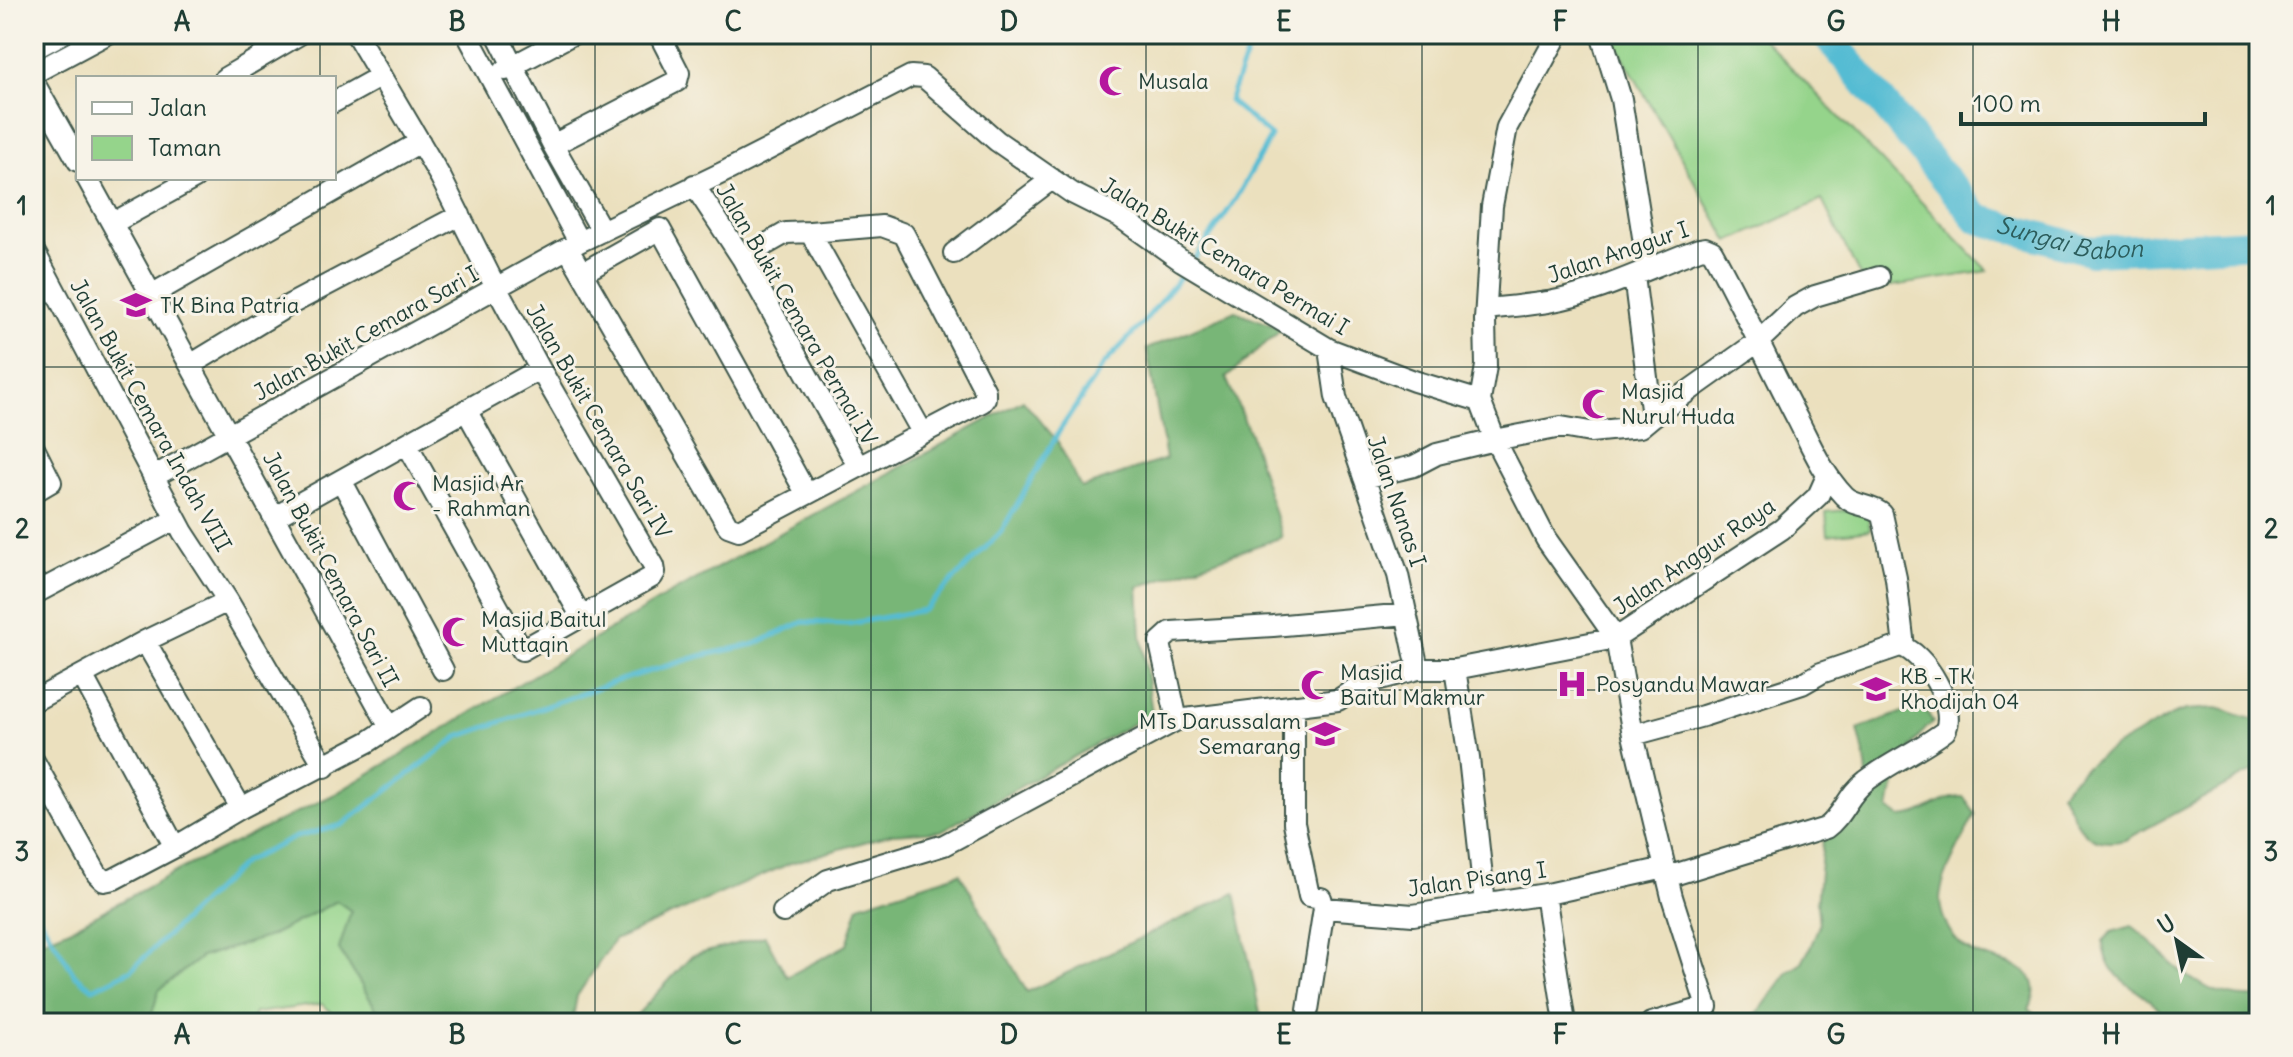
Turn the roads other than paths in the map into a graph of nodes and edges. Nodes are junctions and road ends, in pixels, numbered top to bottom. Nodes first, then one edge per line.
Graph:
1 (62, 34) edge
2 (107, 34) edge
3 (300, 34) edge
4 (356, 34) edge
5 (467, 34) edge
6 (497, 34) edge
7 (573, 34) edge
8 (659, 34) edge
9 (1558, 34) edge
10 (1601, 34) edge
11 (273, 41) edge
12 (34, 49) edge
13 (514, 65) junction
14 (34, 73) edge
15 (228, 76) edge
16 (381, 76) junction
17 (491, 78) junction
18 (34, 83) edge
19 (336, 101) edge
20 (420, 142) junction
21 (553, 145) junction
22 (76, 157) edge
23 (1052, 179) junction
24 (88, 180) edge
25 (191, 180) edge
26 (694, 185) junction
27 (460, 215) junction
28 (113, 223) junction
29 (602, 231) junction
30 (810, 232) junction
31 (574, 245) junction
32 (34, 251) edge
33 (954, 253) dead end
34 (742, 258) junction
35 (1641, 272) junction
36 (582, 273) junction
37 (1879, 277) dead end
38 (496, 289) junction
39 (153, 294) junction
40 (1486, 309) junction
41 (1759, 341) junction
42 (1329, 349) junction
43 (192, 364) junction
44 (540, 369) junction
45 (1480, 401) junction
46 (466, 410) junction
47 (1652, 417) junction
48 (922, 432) junction
49 (231, 434) junction
50 (1495, 440) junction
51 (407, 444) junction
52 (34, 448) edge
53 (858, 466) junction
54 (1827, 476) junction
55 (153, 477) junction
56 (1364, 478) junction
57 (341, 480) junction
58 (34, 492) edge
59 (806, 493) junction
60 (275, 517) junction
61 (176, 519) junction
62 (34, 594) edge
63 (228, 601) junction
64 (1407, 614) junction
65 (581, 616) junction
66 (1616, 638) junction
67 (145, 641) junction
68 (1904, 647) junction
69 (1418, 669) junction
70 (1455, 669) junction
71 (443, 670) dead end
72 (82, 675) junction
73 (34, 701) edge
74 (421, 707) dead end
75 (1294, 707) junction
76 (1177, 720) junction
77 (389, 726) junction
78 (1633, 735) junction
79 (34, 761) edge
80 (325, 767) junction
81 (241, 808) junction
82 (175, 847) junction
83 (1666, 872) junction
84 (1545, 894) junction
85 (1485, 904) junction
86 (1324, 908) junction
87 (783, 912) dead end
88 (1308, 1010) dead end
89 (1565, 1023) edge
90 (1651, 1023) edge

1 - 12 street
2 - 14 street
3 - 11 street
4 - 16 street, Jalan Bukit Cemara Sari IV
5 - 17 street
6 - 13 street
7 - 13 street
8 - 21 street
9 - 40 street
10 - 35 street
11 - 15 street
13 - 17 street
13 - 21 street
16 - 19 street
16 - 20 street, Jalan Bukit Cemara Sari IV
17 - 31 street
18 - 22 street
20 - 27 street, Jalan Bukit Cemara Sari IV
20 - 39 street
21 - 29 street
23 - 26 street, Jalan Bukit Cemara Permai I
23 - 33 street
23 - 42 street, Jalan Bukit Cemara Permai I
24 - 28 street, Jalan Bukit Cemara Sari II
25 - 28 street
26 - 29 street, Jalan Bukit Cemara Permai I
26 - 34 street, Jalan Bukit Cemara Permai IV
27 - 38 street, Jalan Bukit Cemara Sari IV
27 - 43 street
28 - 39 street, Jalan Bukit Cemara Sari II
29 - 31 street, Jalan Bukit Cemara Sari I
30 - 34 street
30 - 48 street
30 - 48 street
31 - 36 street
31 - 38 street, Jalan Bukit Cemara Sari I
32 - 55 street, Jalan Bukit Cemara Indah VIII
34 - 53 street, Jalan Bukit Cemara Permai IV
35 - 40 street, Jalan Anggur I
35 - 41 street, Jalan Anggur I
35 - 47 street
36 - 59 street
36 - 59 street
37 - 41 street
38 - 44 street, Jalan Bukit Cemara Sari IV
38 - 49 street, Jalan Bukit Cemara Sari I
39 - 43 street, Jalan Bukit Cemara Sari II
40 - 45 street
41 - 47 street
41 - 54 street
42 - 45 street, Jalan Bukit Cemara Permai I
42 - 56 street, Jalan Nanas I
43 - 49 street, Jalan Bukit Cemara Sari II
44 - 46 street
44 - 65 street, Jalan Bukit Cemara Sari IV
45 - 50 street
46 - 51 street
46 - 65 street
47 - 50 street
48 - 53 street
49 - 55 street, Jalan Bukit Cemara Sari I
49 - 60 street, Jalan Bukit Cemara Sari II
50 - 56 street
50 - 66 street
51 - 57 street
51 - 65 street
52 - 58 street
53 - 59 street
54 - 66 street, Jalan Anggur Raya
54 - 68 street
55 - 61 street, Jalan Bukit Cemara Indah VIII
56 - 64 street, Jalan Nanas I
57 - 60 street
57 - 71 street
60 - 77 street, Jalan Bukit Cemara Sari II
61 - 62 street
61 - 63 street, Jalan Bukit Cemara Indah VIII
63 - 67 street
63 - 80 street, Jalan Bukit Cemara Indah VIII
64 - 69 street, Jalan Nanas I
64 - 76 street
66 - 70 street
66 - 78 street
67 - 72 street
67 - 81 street
68 - 78 street
68 - 83 street, Jalan Pisang I
69 - 70 street
69 - 75 street
70 - 85 street
72 - 73 street
72 - 82 street
74 - 77 street
75 - 76 street
75 - 86 street
76 - 87 street
77 - 80 street
78 - 83 street
79 - 82 street
80 - 81 street
81 - 82 street
83 - 84 street, Jalan Pisang I
83 - 90 street
84 - 85 street, Jalan Pisang I
84 - 89 street
85 - 86 street, Jalan Pisang I
86 - 88 street

